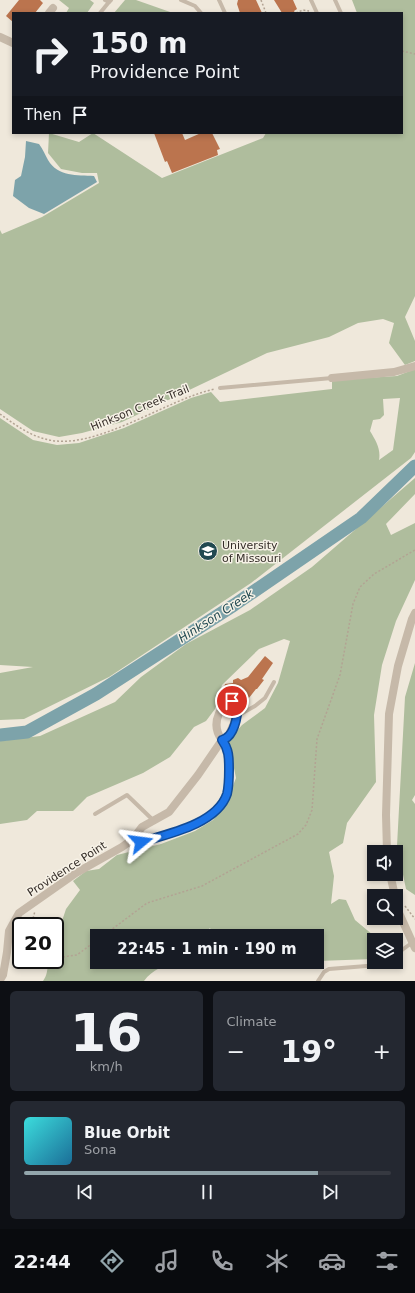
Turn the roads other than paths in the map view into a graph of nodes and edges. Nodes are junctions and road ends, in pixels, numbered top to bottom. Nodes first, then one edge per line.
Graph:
1 (181, 0) edge
2 (220, 0) edge
3 (311, 0) edge
4 (335, 0) edge
5 (108, 1) edge
6 (316, 11) edge
7 (101, 12) edge
8 (200, 12) edge
9 (225, 12) edge
10 (340, 12) edge
11 (0, 37) edge
12 (12, 43) edge
13 (415, 366) edge
14 (332, 378) joint
15 (220, 388) road end
16 (415, 613) edge
17 (274, 682) dead end
18 (237, 716) junction
19 (222, 740) junction
20 (95, 814) dead end
21 (154, 822) junction
22 (387, 845) edge
23 (122, 847) junction
24 (403, 922) edge
25 (414, 944) edge
26 (403, 950) edge
27 (367, 967) edge
28 (0, 980) edge
29 (318, 981) edge

1 - 8 lane
2 - 9 lane
3 - 6 lane
4 - 10 lane
5 - 7 lane
11 - 12 street
13 - 14 street
14 - 15 lane
16 - 22 street
17 - 18 lane
18 - 19 street, Providence Point
18 - 19 street
19 - 21 street, Providence Point
19 - 23 lane
20 - 21 lane
21 - 23 street, Providence Point
23 - 28 street, Providence Point
24 - 25 street
25 - 26 lane
27 - 29 lane

